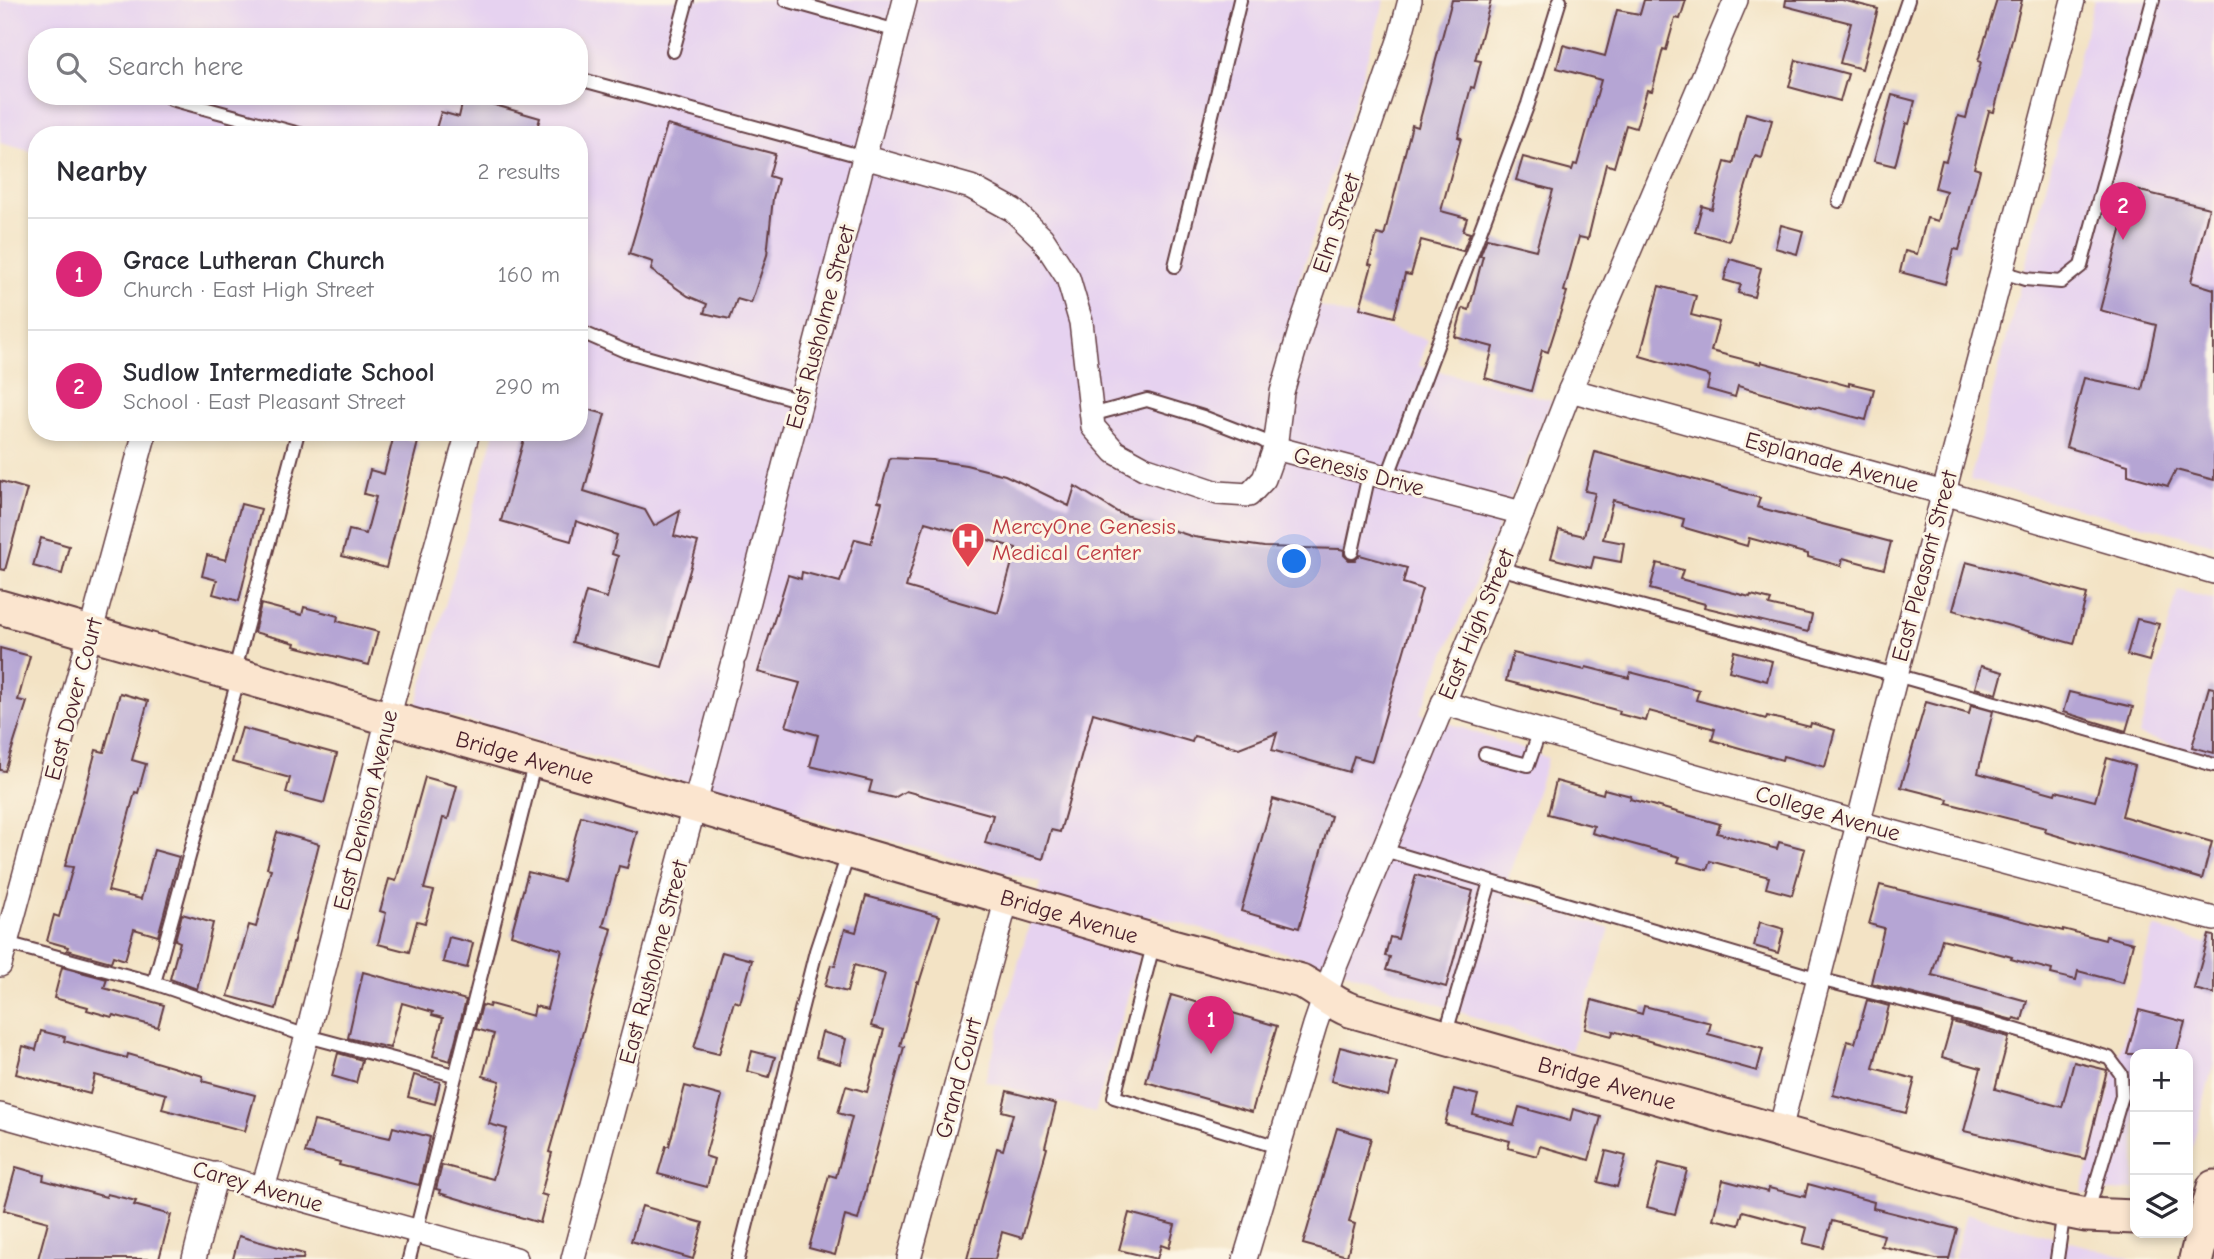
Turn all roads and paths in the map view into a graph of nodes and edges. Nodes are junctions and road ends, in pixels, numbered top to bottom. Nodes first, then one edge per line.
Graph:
1 (687, 0) edge
2 (786, 0) edge
3 (905, 0) edge
4 (1240, 0) edge
5 (1410, 0) edge
6 (1560, 0) edge
7 (1736, 0) edge
8 (1908, 0) edge
9 (2073, 0) edge
10 (2153, 0) edge
11 (897, 31) junction
12 (673, 51) dead end
13 (588, 81) edge
14 (193, 105) edge
15 (270, 126) edge
16 (864, 157) junction
17 (1839, 201) dead end
18 (1175, 265) dead end
19 (2002, 272) junction
20 (588, 335) edge
21 (1570, 390) junction
22 (801, 401) junction
23 (1091, 415) junction
24 (143, 441) edge
25 (296, 441) edge
26 (465, 441) edge
27 (1275, 448) junction
28 (1378, 476) junction
29 (1944, 492) junction
30 (1522, 513) junction
31 (1352, 552) dead end
32 (1499, 568) junction
33 (2214, 572) edge
34 (0, 607) edge
35 (91, 633) junction
36 (236, 674) junction
37 (1896, 675) junction
38 (1443, 703) junction
39 (388, 718) junction
40 (1541, 730) junction
41 (1485, 754) dead end
42 (535, 760) junction
43 (2214, 765) edge
44 (695, 806) junction
45 (1859, 823) junction
46 (1384, 850) junction
47 (849, 851) junction
48 (1490, 882) junction
49 (1007, 898) junction
50 (2214, 919) edge
51 (1154, 941) junction
52 (3, 954) edge
53 (1819, 979) junction
54 (154, 983) junction
55 (1324, 995) junction
56 (307, 1036) junction
57 (1444, 1037) junction
58 (454, 1075) junction
59 (0, 1115) edge
60 (1779, 1133) junction
61 (1278, 1146) junction
62 (216, 1174) junction
63 (263, 1188) junction
64 (2206, 1204) edge
65 (2075, 1213) junction
66 (2130, 1216) edge
67 (416, 1230) junction
68 (194, 1259) edge
69 (409, 1259) edge
70 (516, 1259) edge
71 (573, 1259) edge
72 (738, 1259) edge
73 (909, 1259) edge
74 (1245, 1259) edge
75 (2057, 1259) edge
76 (2196, 1259) edge

1 - 12 lane
2 - 11 lane
3 - 11 street, East Rusholme Street
4 - 18 lane
5 - 27 street, Elm Street
6 - 28 lane
7 - 21 street, East High Street
8 - 17 lane
9 - 19 street, East Pleasant Street
10 - 19 lane
11 - 16 street, East Rusholme Street
13 - 16 lane
14 - 15 lane
16 - 22 street, East Rusholme Street
16 - 23 street, Genesis Drive
19 - 29 street, East Pleasant Street
20 - 22 lane
21 - 29 street, Esplanade Avenue
21 - 30 street, East High Street
22 - 44 street, East Rusholme Street
23 - 27 lane
23 - 27 street, Genesis Drive
24 - 35 street, East Dover Court
25 - 36 lane
26 - 39 street, East Denison Avenue
27 - 28 street, Genesis Drive
28 - 30 street, Genesis Drive
28 - 31 lane
29 - 33 street, Esplanade Avenue
29 - 37 street, East Pleasant Street
30 - 32 street, East High Street
32 - 37 lane
32 - 38 street, East High Street
34 - 35 street, Bridge Avenue
35 - 36 street, Bridge Avenue
35 - 52 street, East Dover Court
36 - 39 street, Bridge Avenue
36 - 54 lane
37 - 43 lane
37 - 45 street, East Pleasant Street
38 - 40 street, College Avenue
38 - 46 street, East High Street
39 - 42 street, Bridge Avenue
39 - 56 street, East Denison Avenue
40 - 41 lane
40 - 45 street, College Avenue
42 - 44 street, Bridge Avenue
42 - 58 lane
44 - 47 street, Bridge Avenue
44 - 71 street, East Rusholme Street
45 - 50 street, College Avenue
45 - 53 street, East Pleasant Street
46 - 48 lane
46 - 55 street, East High Street
47 - 49 street, Bridge Avenue
47 - 72 lane
48 - 53 lane
48 - 57 lane
49 - 51 street, Bridge Avenue
49 - 73 street, Grand Court
51 - 55 street, Bridge Avenue
51 - 61 lane
52 - 54 lane
53 - 60 street, East Pleasant Street
53 - 65 lane
54 - 56 lane
55 - 57 street, Bridge Avenue
55 - 61 street, East High Street
56 - 58 lane
56 - 63 street, East Denison Avenue
57 - 60 street, Bridge Avenue
58 - 67 lane
59 - 62 street, Carey Avenue
60 - 65 street, Bridge Avenue
61 - 74 street, East High Street
62 - 63 street, Carey Avenue
62 - 68 street
63 - 67 street, Carey Avenue
64 - 76 street
65 - 66 street, Bridge Avenue
65 - 75 lane
67 - 69 lane
67 - 70 street, Carey Avenue

